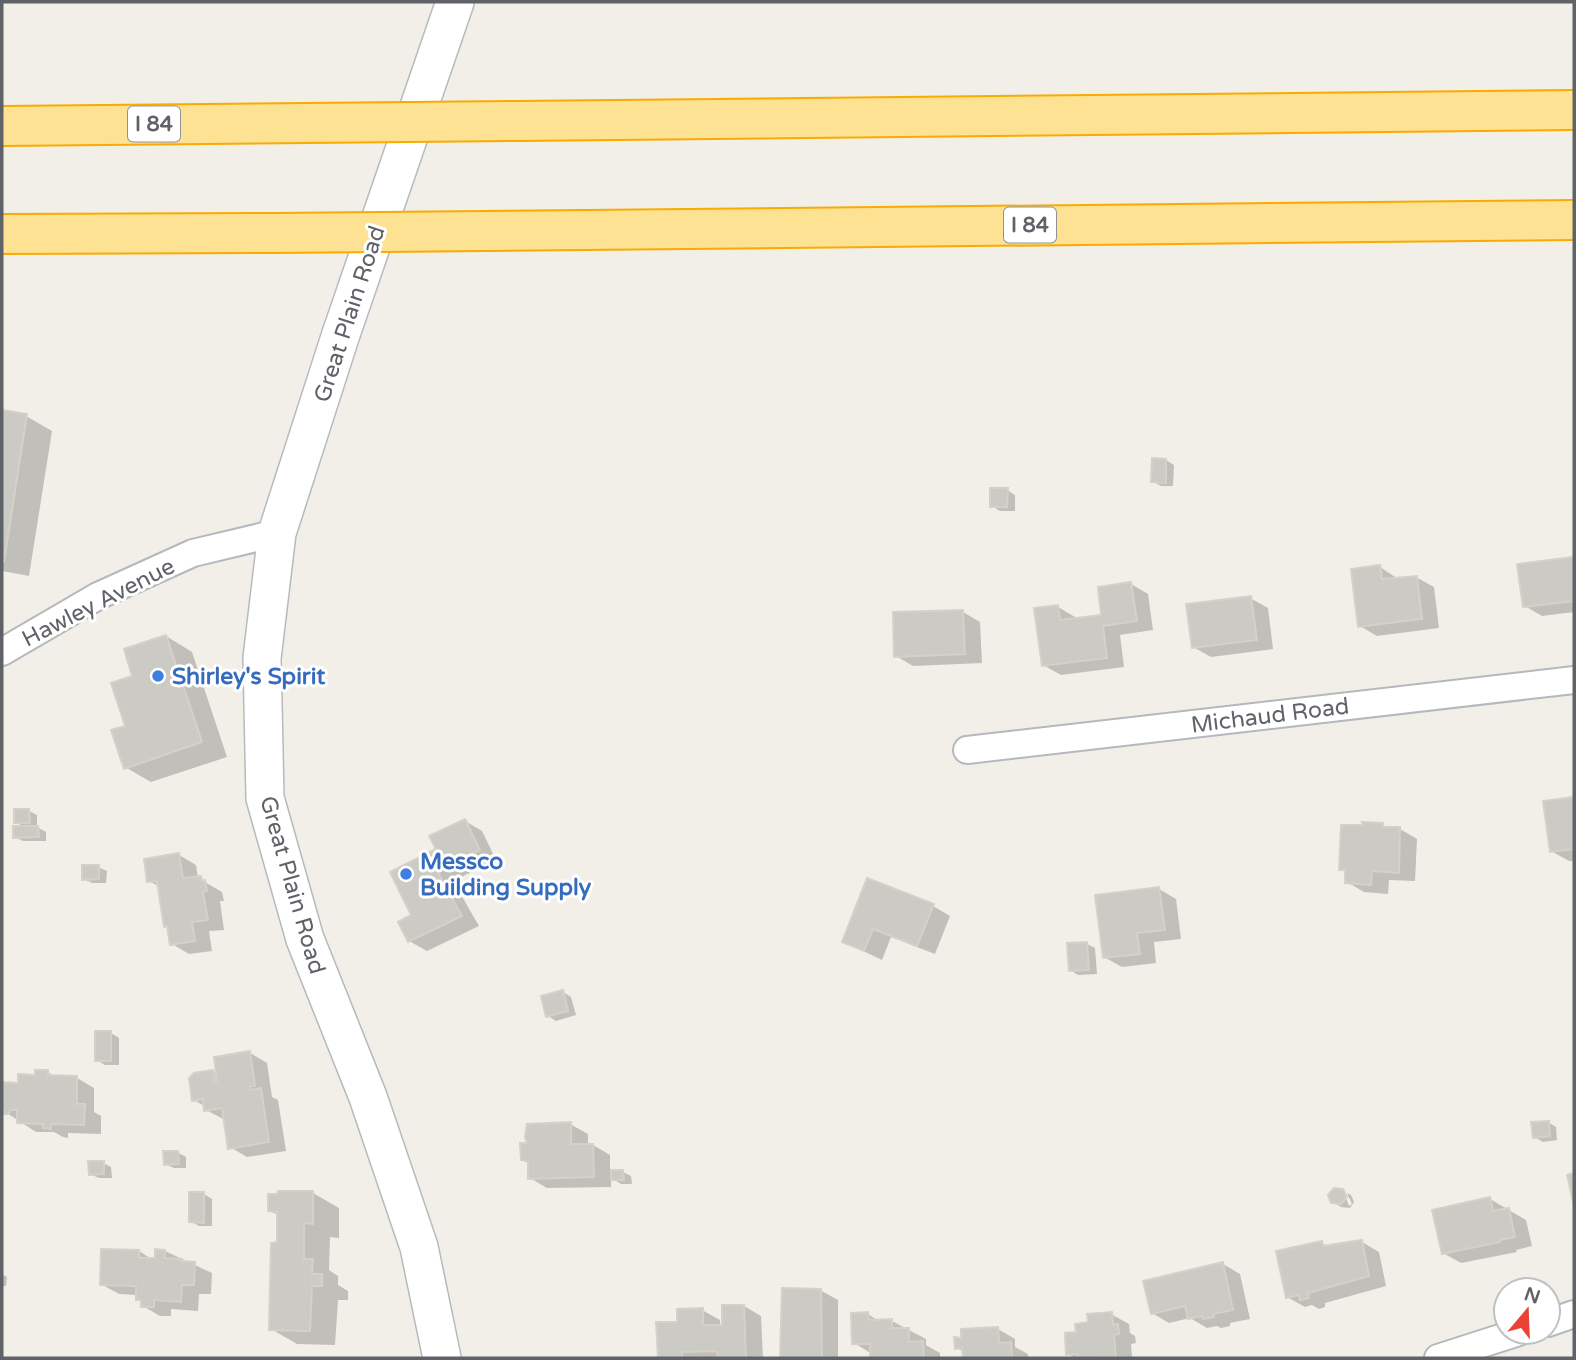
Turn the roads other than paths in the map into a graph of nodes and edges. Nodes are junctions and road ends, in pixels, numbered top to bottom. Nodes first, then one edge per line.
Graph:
1 (455, 2) edge
2 (1574, 110) edge
3 (2, 126) edge
4 (1574, 220) edge
5 (2, 234) edge
6 (277, 533) junction
7 (2, 652) edge
8 (1574, 680) edge
9 (967, 750) dead end
10 (1492, 1341) edge
11 (442, 1358) edge
12 (1438, 1358) edge

1 - 6 main road, Great Plain Road
2 - 3 highway, I 84, bridge
4 - 5 highway, I 84, bridge
6 - 7 street, Hawley Avenue
6 - 11 main road, Great Plain Road
8 - 9 street, Michaud Road
10 - 12 street

